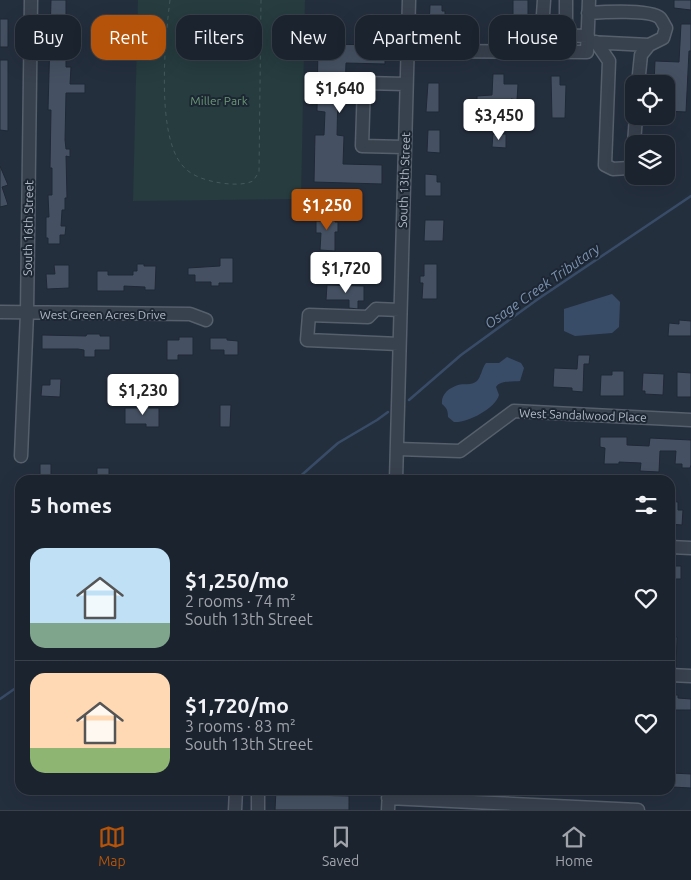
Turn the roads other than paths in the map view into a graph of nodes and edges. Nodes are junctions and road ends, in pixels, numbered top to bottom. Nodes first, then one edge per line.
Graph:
1 (31, 0) edge
2 (409, 0) edge
3 (544, 0) edge
4 (566, 0) edge
5 (589, 6) edge
6 (408, 15) edge
7 (543, 15) edge
8 (566, 15) edge
9 (576, 38) edge
10 (590, 43) junction
11 (649, 45) junction
12 (576, 49) edge
13 (407, 60) edge
14 (639, 75) edge
15 (406, 84) junction
16 (404, 147) junction
17 (625, 168) edge
18 (400, 310) junction
19 (0, 312) edge
20 (27, 313) junction
21 (206, 320) dead end
22 (399, 344) junction
23 (691, 420) edge
24 (397, 449) junction
25 (21, 456) dead end
26 (396, 475) edge
27 (675, 547) edge
28 (691, 548) edge
29 (675, 675) edge
30 (691, 676) edge
31 (236, 795) edge
32 (258, 795) edge
33 (388, 799) edge
34 (235, 810) edge
35 (258, 810) edge
36 (638, 810) edge

1 - 20 street, South 16th Street
2 - 6 street, South 13th Street
3 - 7 street
4 - 8 street
5 - 10 street
5 - 11 street
9 - 10 street
10 - 11 street
10 - 12 street
10 - 17 street
11 - 14 street
13 - 15 street, South 13th Street
15 - 16 street, South 13th Street
15 - 16 street
16 - 18 street, South 13th Street
18 - 22 street, South 13th Street
18 - 22 street
19 - 20 street, West Green Acres Drive
20 - 21 street, West Green Acres Drive
20 - 25 street, South 16th Street
22 - 24 street, South 13th Street
23 - 24 street, West Sandalwood Place
24 - 26 street, South 13th Street
27 - 28 street
29 - 30 street
31 - 34 street
32 - 35 street
33 - 36 street

